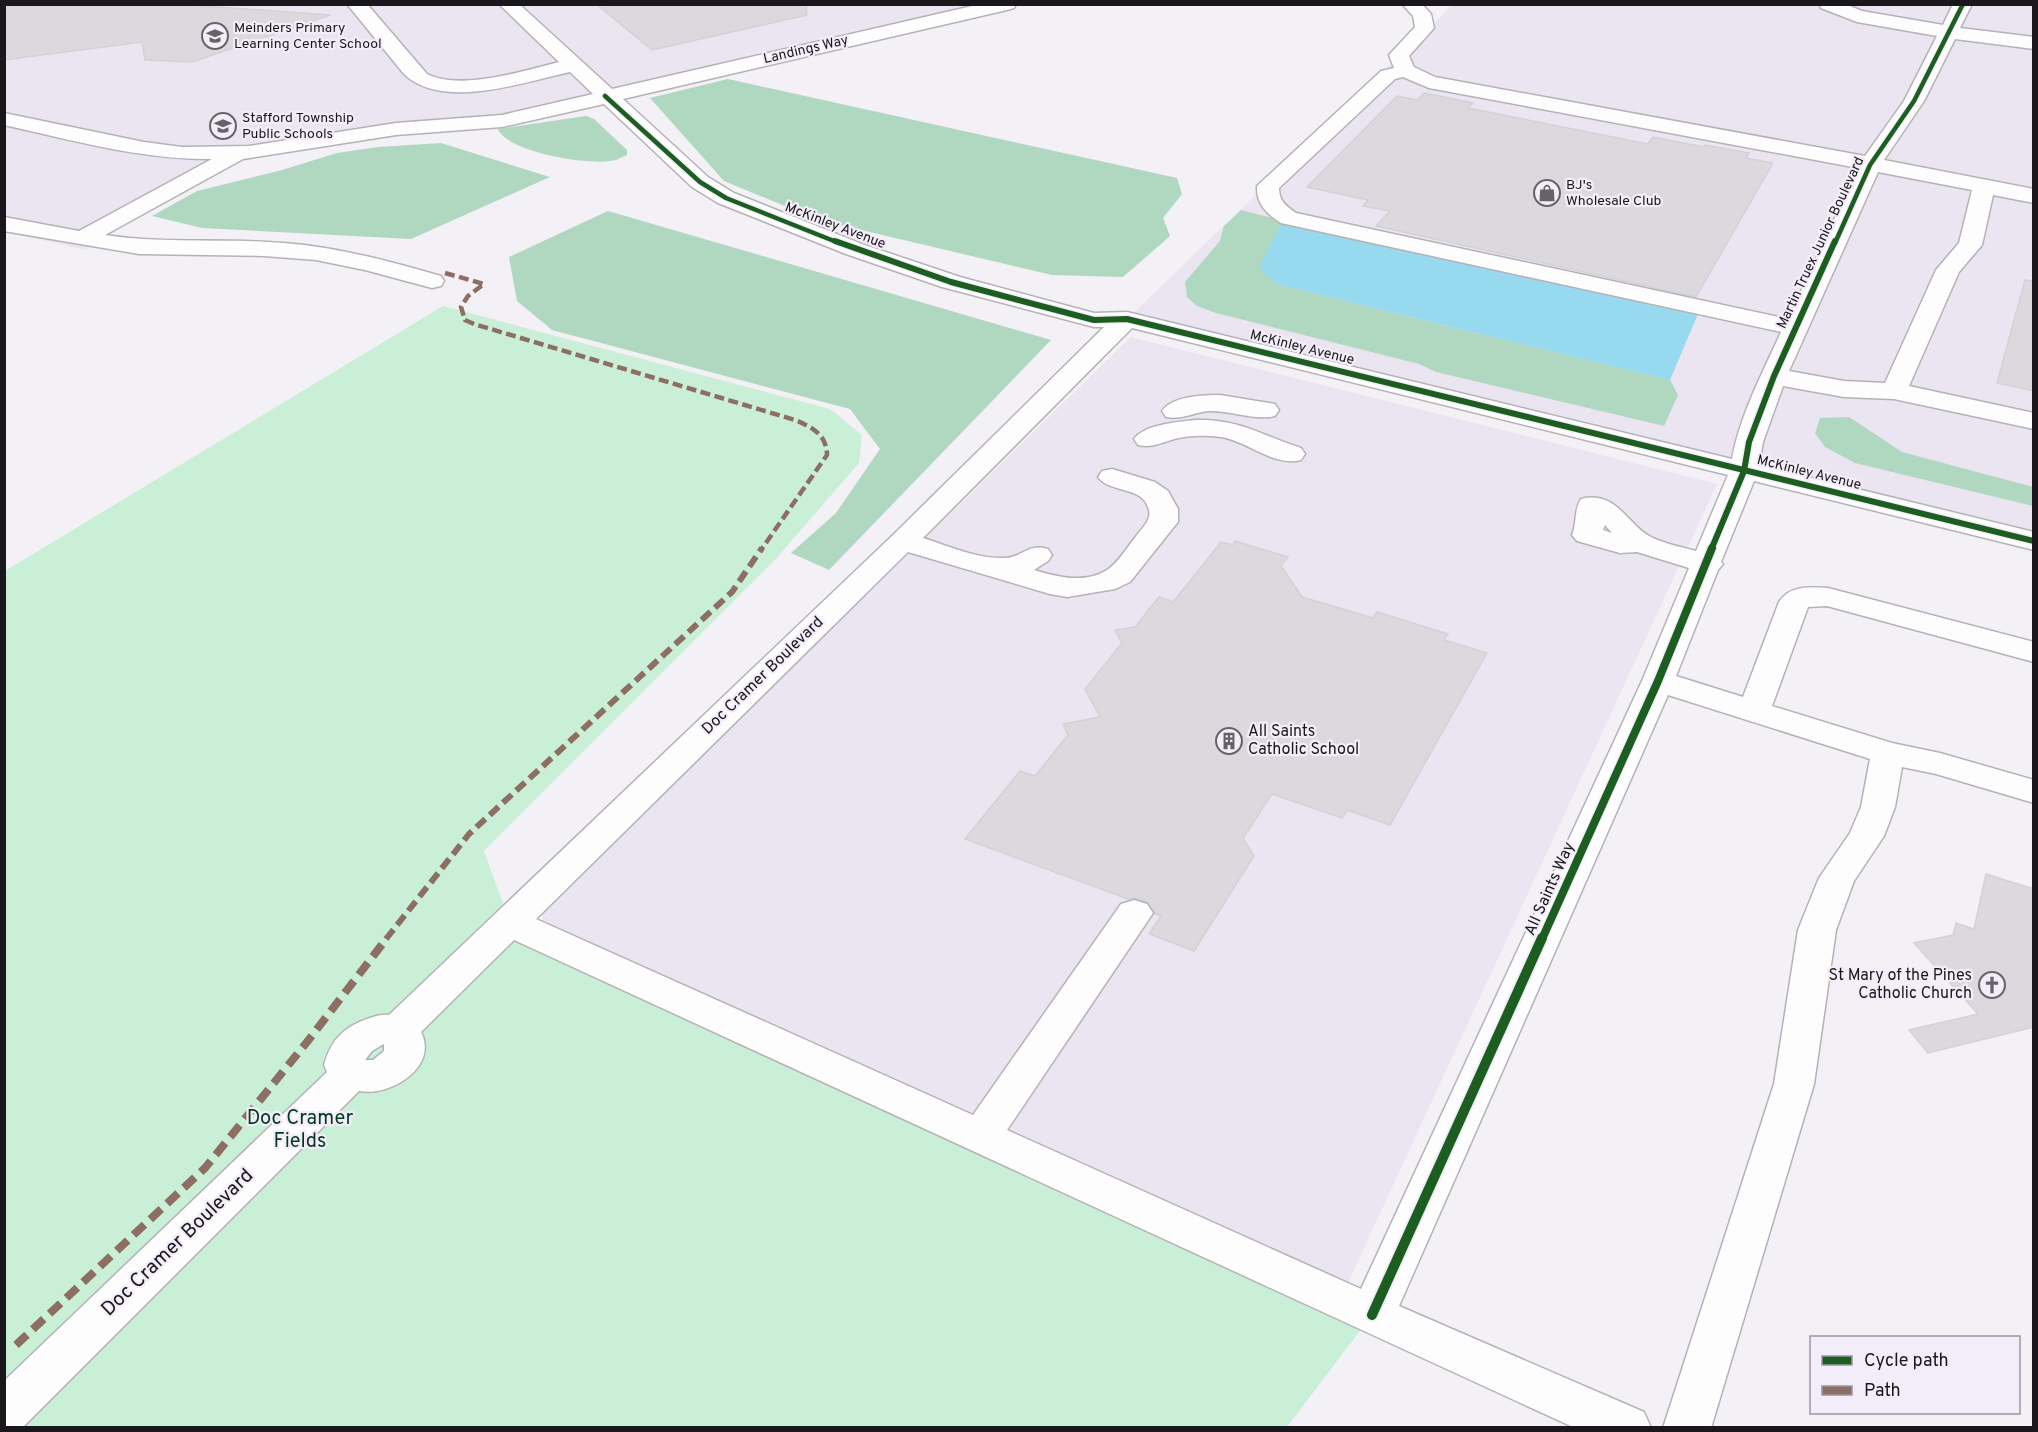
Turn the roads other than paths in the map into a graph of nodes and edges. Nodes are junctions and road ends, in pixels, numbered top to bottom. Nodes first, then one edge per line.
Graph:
1 (356, 4) edge
2 (508, 4) edge
3 (1411, 4) edge
4 (1828, 4) edge
5 (993, 6) edge
6 (1956, 20) edge
7 (2034, 41) edge
8 (573, 65) junction
9 (1405, 71) junction
10 (605, 96) junction
11 (4, 119) edge
12 (249, 152) junction
13 (1870, 165) junction
14 (1984, 188) junction
15 (2034, 196) edge
16 (4, 224) edge
17 (83, 238) junction
18 (432, 281) dead end
19 (1127, 319) junction
20 (1796, 328) junction
21 (1774, 376) junction
22 (1894, 391) junction
23 (1266, 410) dead end
24 (1175, 411) dead end
25 (2034, 421) edge
26 (1148, 439) dead end
27 (1291, 454) dead end
28 (1744, 471) junction
29 (1112, 477) dead end
30 (1582, 499) dead end
31 (903, 540) junction
32 (2034, 541) edge
33 (1037, 555) dead end
34 (1708, 564) junction
35 (994, 567) junction
36 (2034, 652) edge
37 (1658, 681) junction
38 (1754, 711) junction
39 (1888, 753) junction
40 (2034, 792) edge
41 (1134, 913) dead end
42 (510, 922) junction
43 (981, 1136) junction
44 (1372, 1315) junction
45 (4, 1413) edge
46 (1627, 1428) edge
47 (1686, 1428) edge

1 - 8 street
2 - 8 street, McKinley Avenue
3 - 9 street
4 - 6 street
5 - 10 street, Landings Way
6 - 7 street
6 - 13 street, Martin Truex Junior Boulevard
8 - 10 street, McKinley Avenue
9 - 13 street
9 - 20 street
10 - 12 street, Landings Way
10 - 19 street, McKinley Avenue
11 - 12 street
12 - 17 street
13 - 14 street
13 - 20 street, Martin Truex Junior Boulevard
14 - 15 street
14 - 22 street
16 - 17 street
17 - 18 street
19 - 28 street, McKinley Avenue
19 - 31 street, Doc Cramer Boulevard
20 - 21 street, Martin Truex Junior Boulevard
21 - 22 street
21 - 28 street, Martin Truex Junior Boulevard
22 - 25 street
23 - 24 street
26 - 27 street
28 - 32 street, McKinley Avenue
28 - 34 street, All Saints Way
29 - 35 street
30 - 34 street
31 - 35 street
31 - 42 street, Doc Cramer Boulevard
33 - 35 street
34 - 37 street, All Saints Way
36 - 38 street
37 - 38 street
37 - 44 street, All Saints Way
38 - 39 street
39 - 40 street
39 - 47 street
41 - 43 street
42 - 43 street
42 - 45 street, Doc Cramer Boulevard
43 - 44 street
44 - 46 street

